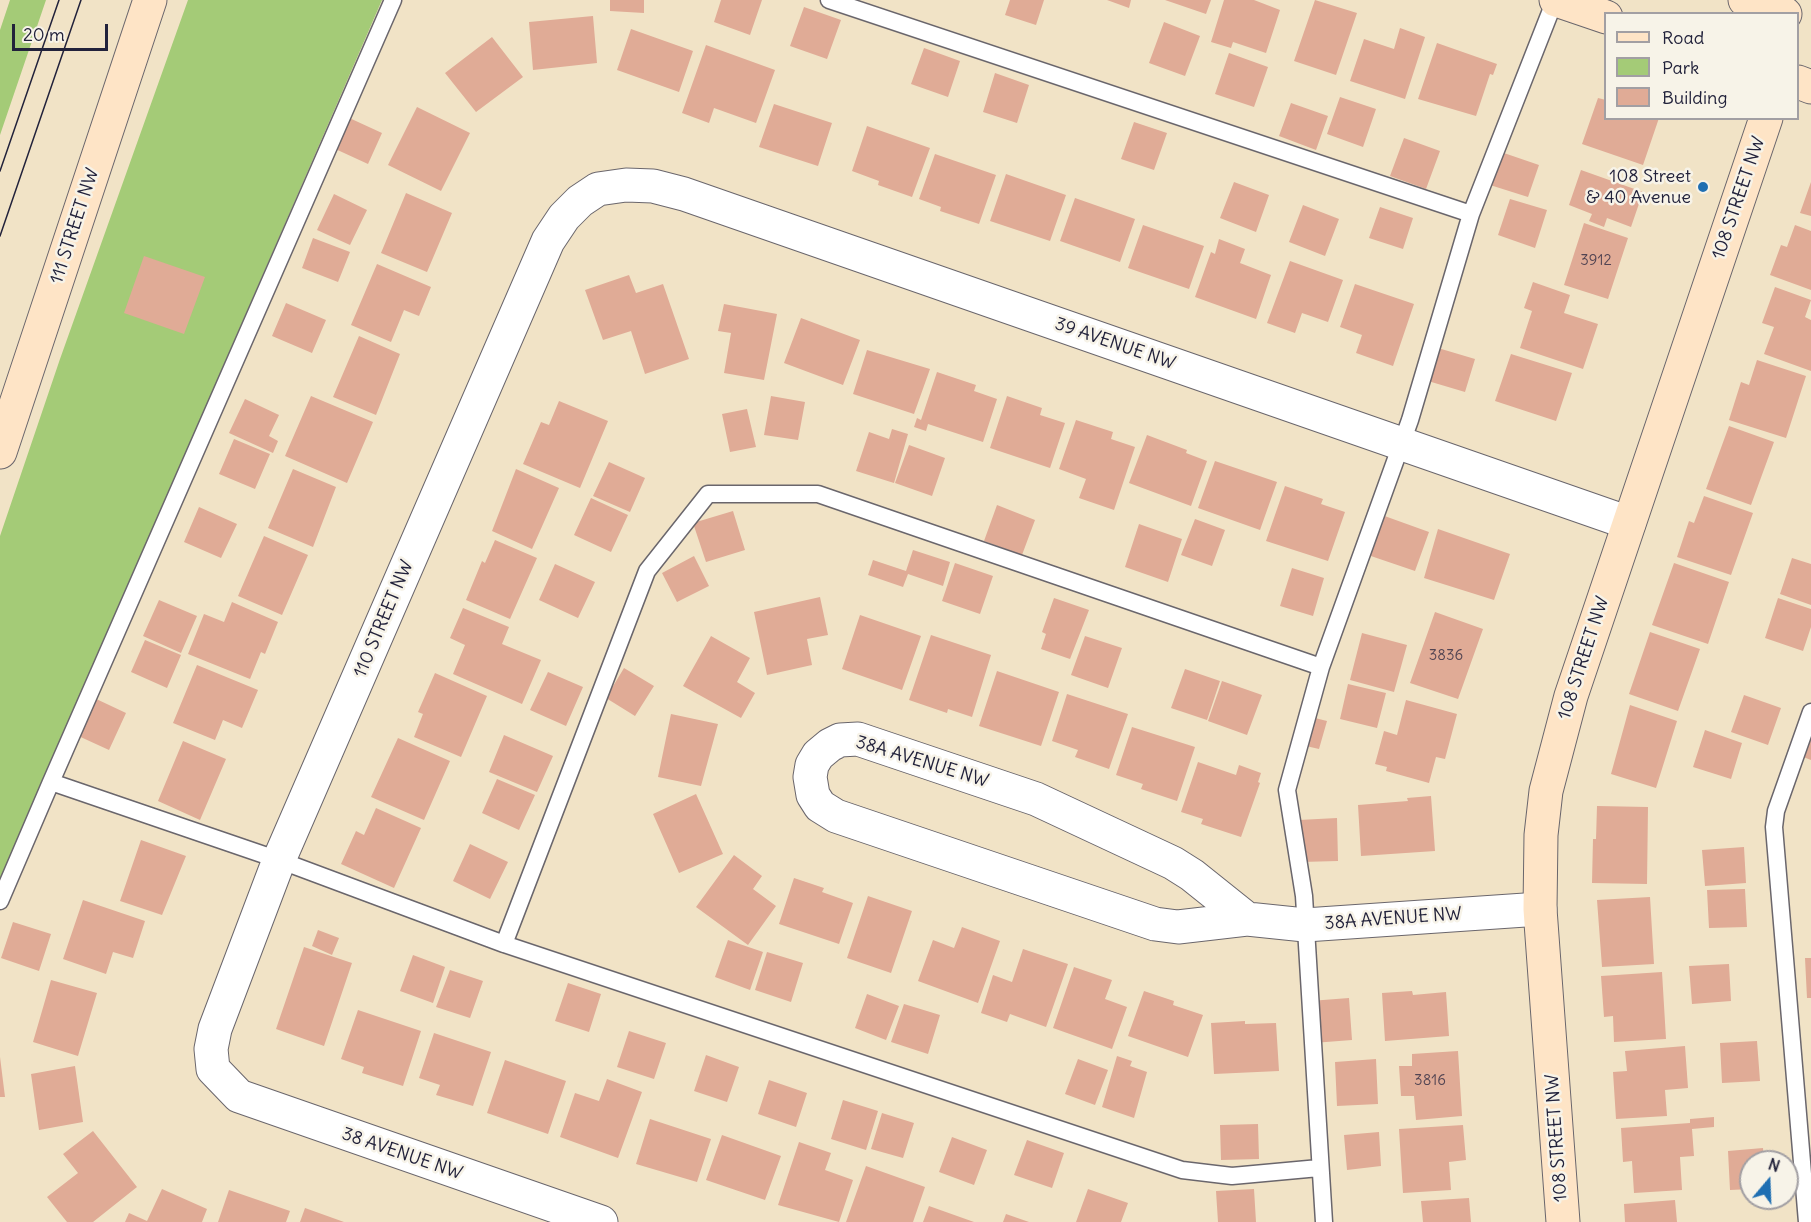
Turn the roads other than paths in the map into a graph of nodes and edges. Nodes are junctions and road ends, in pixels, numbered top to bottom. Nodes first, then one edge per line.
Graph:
1 (150, 0) edge
2 (393, 0) edge
3 (829, 0) edge
4 (1555, 0) edge
5 (1745, 0) edge
6 (1784, 12) edge
7 (1604, 17) edge
8 (1765, 120) edge
9 (598, 189) joint
10 (1471, 214) junction
11 (1401, 443) junction
12 (0, 452) edge
13 (1629, 523) junction
14 (1321, 668) junction
15 (1811, 712) edge
16 (51, 782) junction
17 (279, 860) junction
18 (0, 901) edge
19 (1540, 909) junction
20 (1247, 919) junction
21 (1305, 925) junction
22 (504, 944) junction
23 (213, 1070) joint
24 (1319, 1168) junction
25 (557, 1215) edge
26 (601, 1222) edge
27 (1324, 1222) edge
28 (1563, 1222) edge
29 (1807, 1222) edge

1 - 12 street, 111 STREET NW
2 - 16 lane
3 - 10 lane
4 - 7 street
4 - 10 lane
5 - 6 street
8 - 13 street, 108 STREET NW
9 - 11 street, 39 AVENUE NW
9 - 17 street, 110 STREET NW
10 - 11 lane
11 - 13 street, 39 AVENUE NW
11 - 14 lane
13 - 19 street, 108 STREET NW
14 - 21 lane
14 - 22 lane
15 - 29 lane
16 - 17 lane
16 - 18 lane
17 - 22 lane
17 - 23 street, 110 STREET NW
19 - 21 street, 38A AVENUE NW
19 - 28 street, 108 STREET NW
20 - 20 street, 38A AVENUE NW
20 - 21 street, 38A AVENUE NW
21 - 24 lane
22 - 24 lane
23 - 25 street, 38 AVENUE NW
24 - 27 lane
25 - 26 street, 38 AVENUE NW

